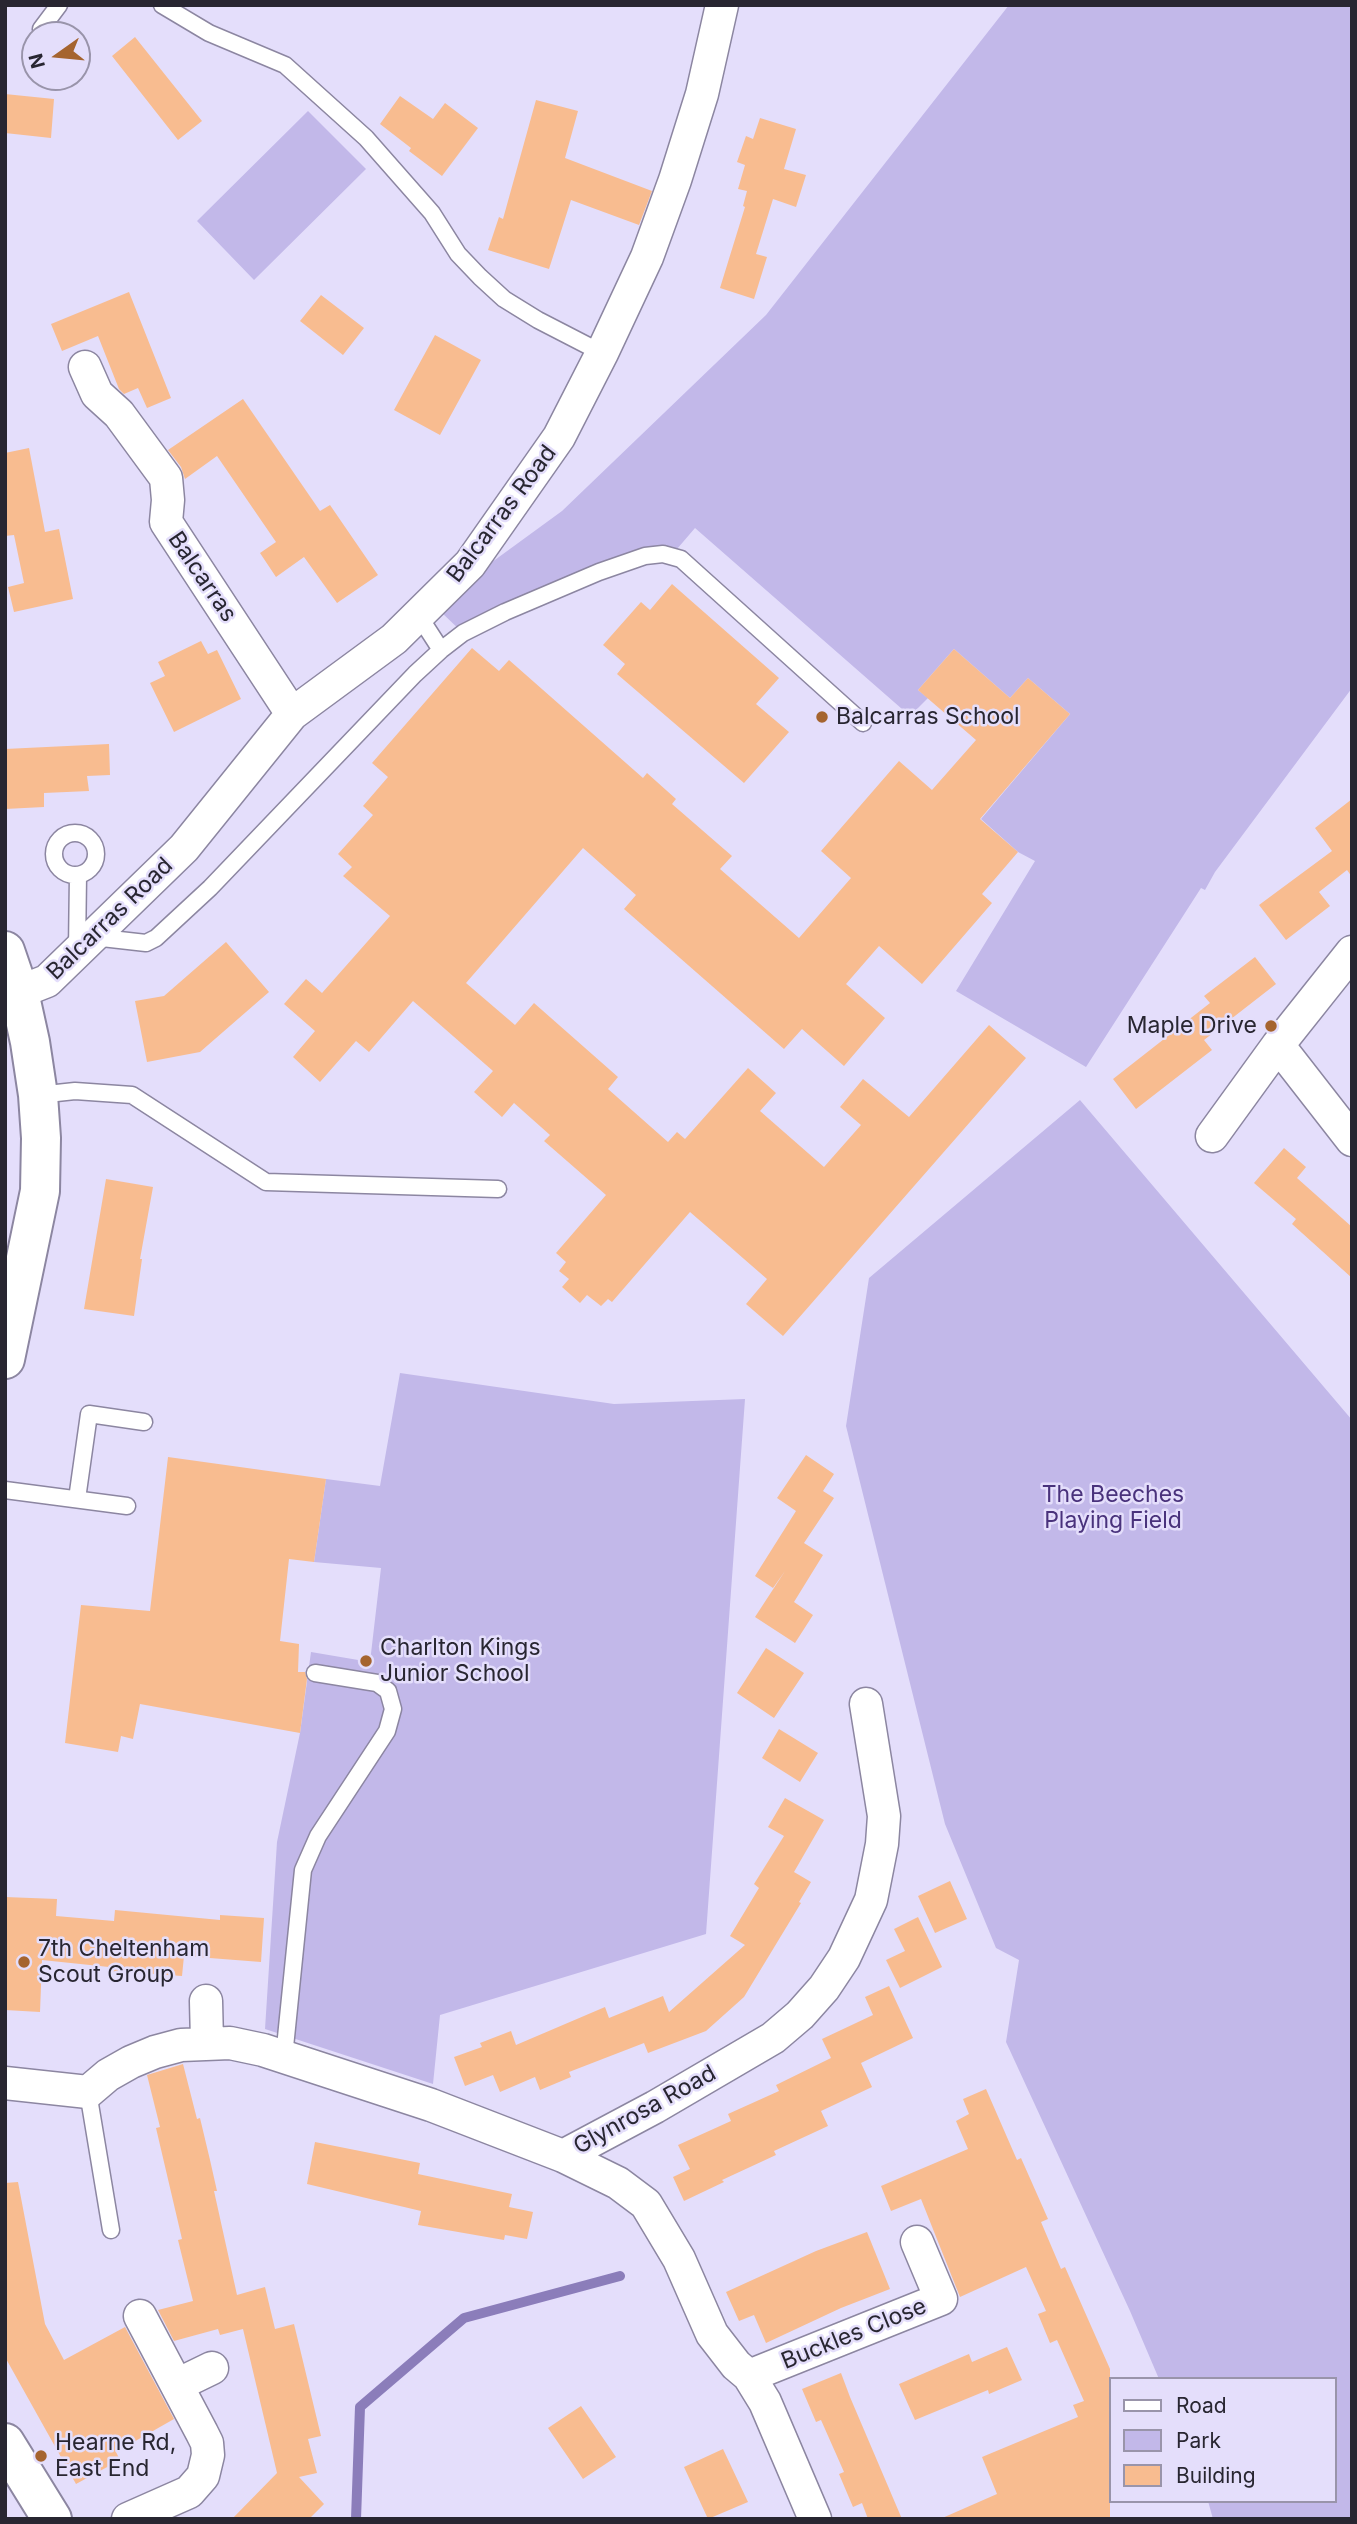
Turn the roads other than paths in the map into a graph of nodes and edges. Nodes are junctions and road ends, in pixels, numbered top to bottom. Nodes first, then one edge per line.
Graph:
1 (60, 5) edge
2 (162, 5) edge
3 (722, 5) edge
4 (47, 21) edge
5 (602, 353) junction
6 (85, 367) dead end
7 (419, 616) junction
8 (441, 650) junction
9 (292, 713) junction
10 (863, 723) dead end
11 (78, 875) dead end
12 (85, 945) junction
13 (5, 951) edge
14 (1352, 952) edge
15 (19, 992) junction
16 (1278, 1045) junction
17 (38, 1095) junction
18 (1212, 1136) dead end
19 (1352, 1140) edge
20 (498, 1189) dead end
21 (5, 1359) edge
22 (144, 1422) dead end
23 (5, 1490) edge
24 (77, 1499) junction
25 (127, 1506) dead end
26 (315, 1672) dead end
27 (866, 1704) dead end
28 (206, 2001) dead end
29 (207, 2042) junction
30 (284, 2057) junction
31 (5, 2083) edge
32 (88, 2092) junction
33 (563, 2156) junction
34 (111, 2230) dead end
35 (917, 2242) dead end
36 (140, 2316) dead end
37 (212, 2368) dead end
38 (749, 2376) junction
39 (177, 2385) junction
40 (5, 2443) edge
41 (52, 2519) edge
42 (128, 2519) edge
43 (815, 2519) edge

1 - 4 lane
2 - 5 lane
3 - 5 street, Balcarras Road
5 - 7 street, Balcarras Road
6 - 9 street, Balcarras
7 - 8 lane
7 - 9 street, Balcarras Road
8 - 10 lane
8 - 12 lane
9 - 12 street, Balcarras Road
11 - 12 lane
12 - 15 street, Balcarras Road
13 - 15 street
14 - 16 street
15 - 17 street
16 - 18 street
16 - 19 street
17 - 20 lane
17 - 21 street
22 - 24 lane
23 - 24 lane
24 - 25 lane
26 - 30 lane
27 - 33 street, Glynrosa Road
28 - 29 street
29 - 30 street, Glynrosa Road
29 - 32 street, Glynrosa Road
30 - 33 street, Glynrosa Road
31 - 32 street
32 - 34 lane
33 - 38 street, Buckles Close
35 - 38 street, Buckles Close
36 - 39 street
37 - 39 street
38 - 43 street, Buckles Close
39 - 42 street
40 - 41 street

